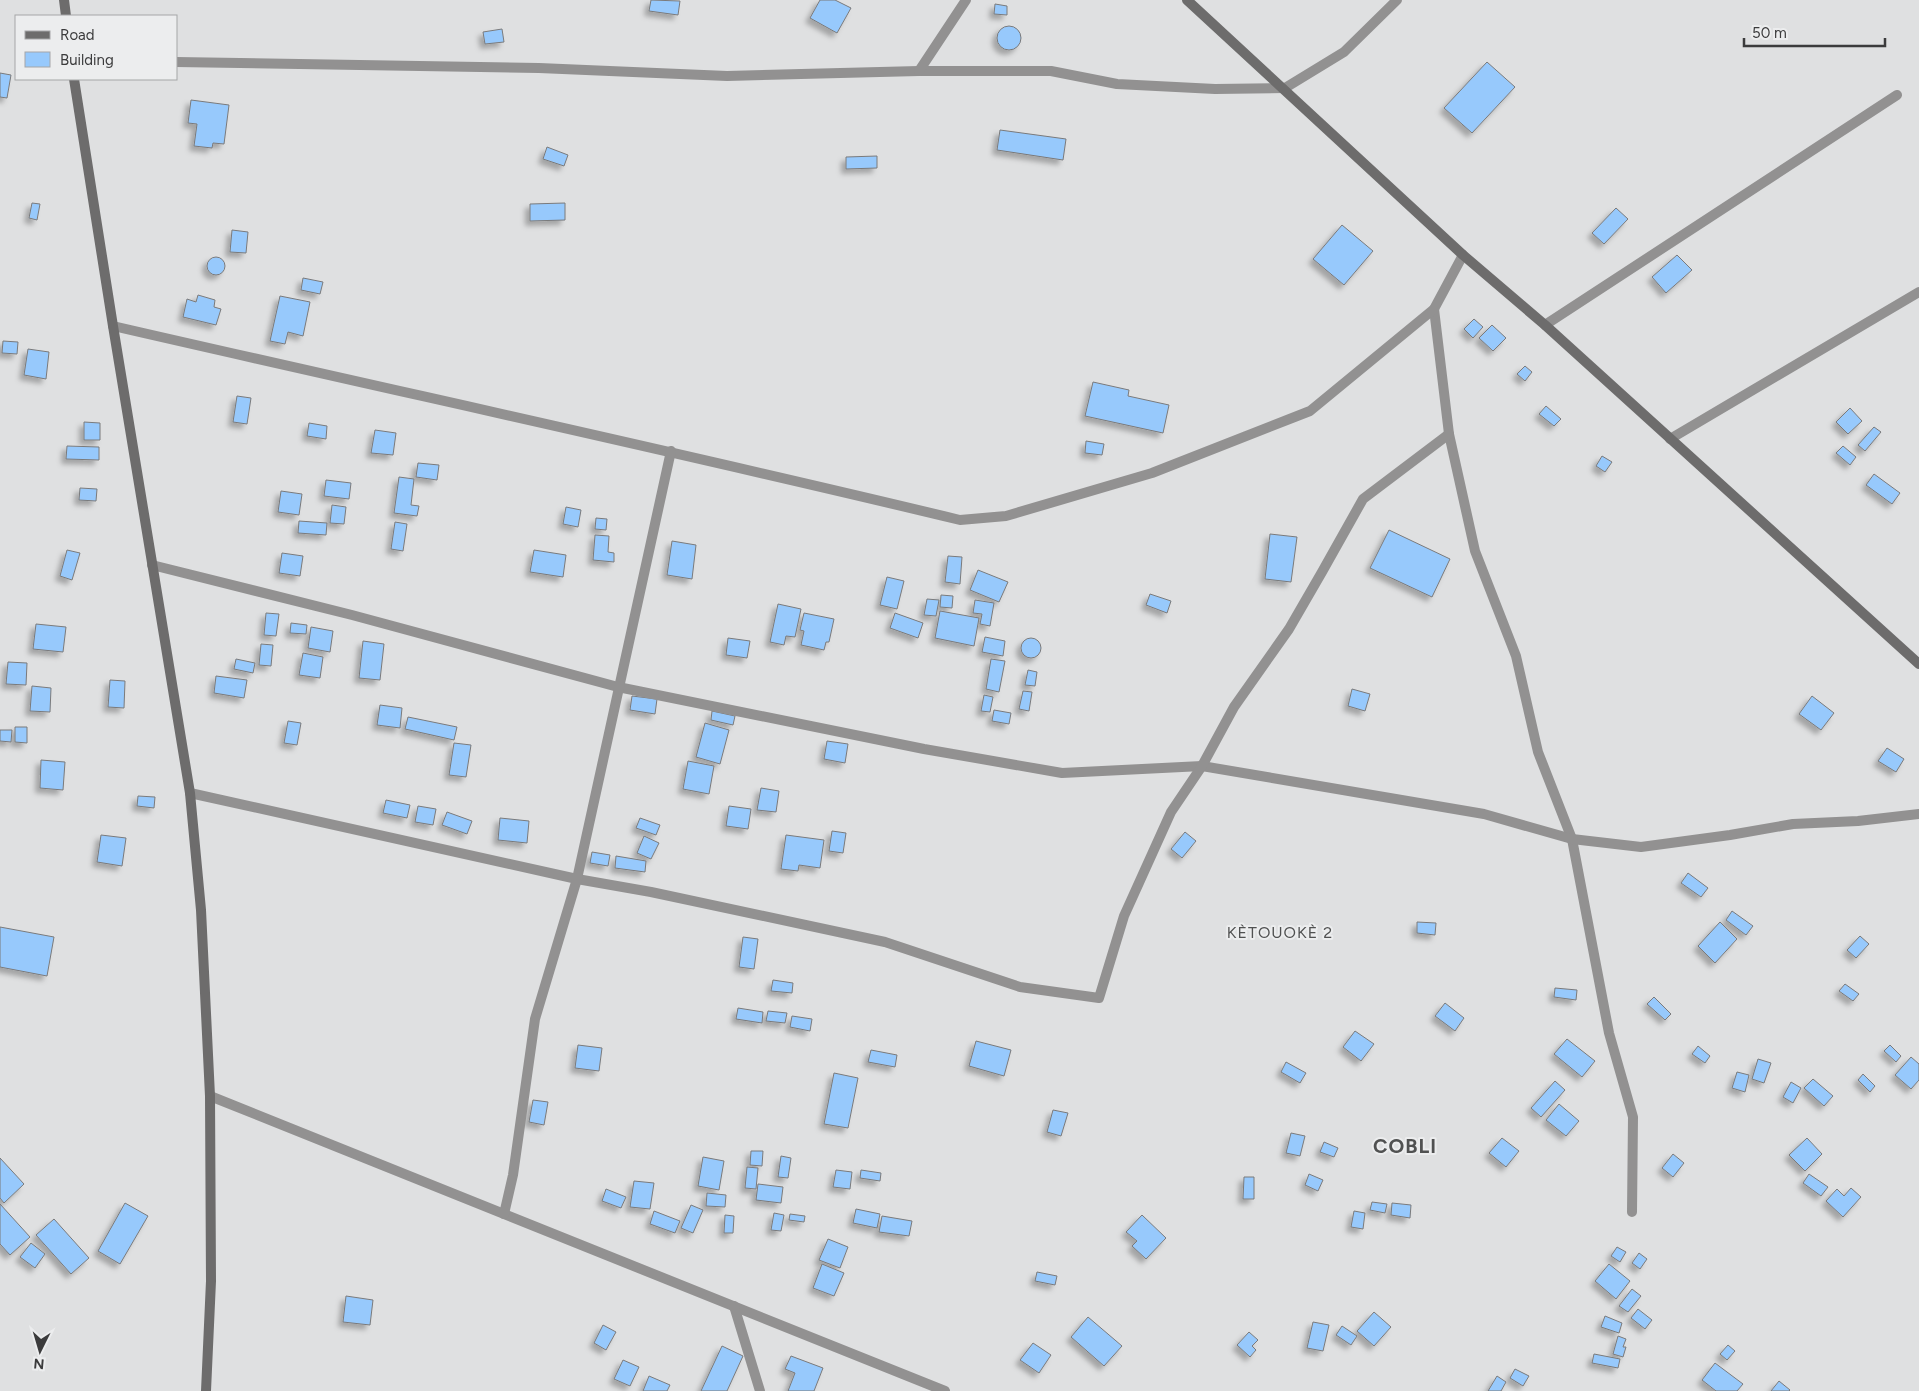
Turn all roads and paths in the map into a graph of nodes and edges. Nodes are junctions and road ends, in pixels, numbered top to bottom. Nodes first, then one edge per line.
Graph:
1 (64, 0) edge
2 (966, 0) edge
3 (1187, 0) edge
4 (1397, 0) edge
5 (66, 15) edge
6 (178, 62) edge
7 (919, 71) junction
8 (74, 80) edge
9 (1284, 88) junction
10 (1897, 95) dead end
11 (1463, 255) junction
12 (1919, 292) edge
13 (1434, 309) junction
14 (1545, 325) junction
15 (112, 326) junction
16 (1449, 434) junction
17 (1670, 438) junction
18 (670, 452) junction
19 (152, 565) junction
20 (1919, 664) edge
21 (618, 687) junction
22 (1202, 766) junction
23 (190, 794) junction
24 (1919, 814) edge
25 (1572, 839) junction
26 (577, 879) junction
27 (210, 1096) junction
28 (1632, 1212) dead end
29 (504, 1214) junction
30 (734, 1306) junction
31 (206, 1391) edge
32 (760, 1391) edge
33 (945, 1391) edge

1 - 5 main road
2 - 7 street
3 - 9 main road
4 - 9 street
6 - 7 street
7 - 9 street
8 - 15 main road
9 - 11 main road
10 - 14 street
11 - 13 street
11 - 14 main road
12 - 17 street
13 - 16 street
13 - 18 street
14 - 17 main road
15 - 18 street
15 - 19 main road
16 - 22 street
16 - 25 street
17 - 20 main road
18 - 21 street
19 - 21 street
19 - 23 main road
21 - 22 street
21 - 26 street
22 - 25 street
22 - 26 street
23 - 26 street
23 - 27 main road
24 - 25 street
25 - 28 street
26 - 29 street
27 - 29 street
27 - 31 main road
29 - 30 street
30 - 32 street
30 - 33 street

